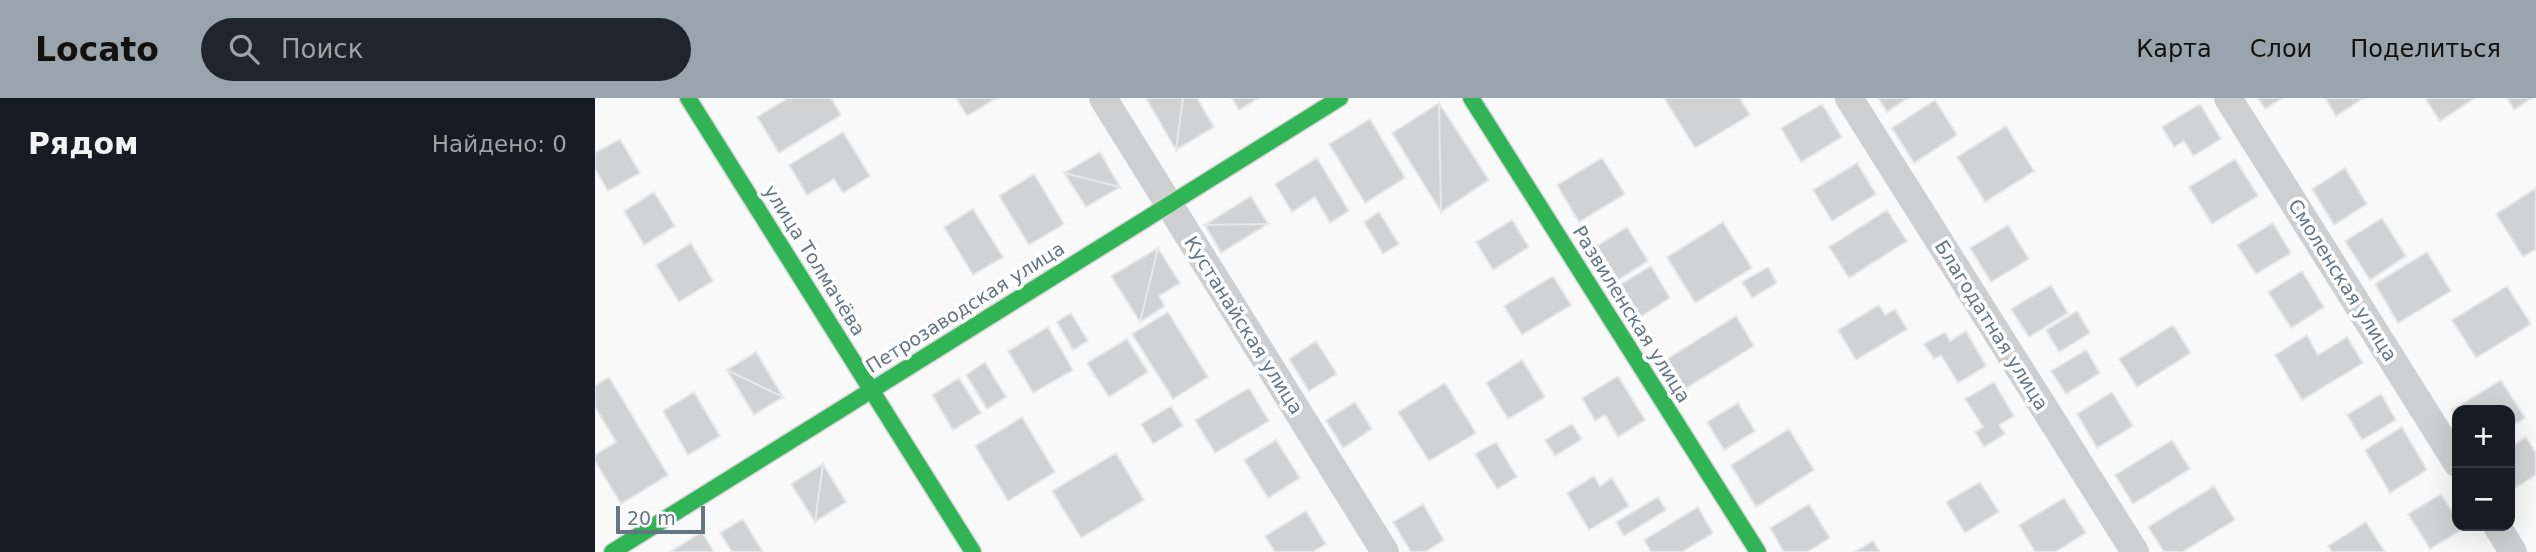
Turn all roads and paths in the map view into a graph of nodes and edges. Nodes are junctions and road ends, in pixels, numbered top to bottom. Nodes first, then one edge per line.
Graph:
1 (688, 98) edge
2 (1103, 98) edge
3 (1340, 98) edge
4 (1471, 98) edge
5 (1849, 98) edge
6 (2228, 98) edge
7 (1170, 206) junction
8 (871, 390) junction
9 (2452, 455) edge
10 (2500, 531) edge
11 (612, 552) edge
12 (973, 552) edge
13 (1385, 552) edge
14 (1758, 552) edge
15 (2135, 552) edge
16 (2513, 552) edge

1 - 8 street, улица Толмачёва
2 - 7 street, Кустанайская улица
3 - 7 street, Петрозаводская улица
4 - 14 street, Развиленская улица
5 - 15 street, Благодатная улица
6 - 9 street, Смоленская улица
7 - 8 street, Петрозаводская улица
7 - 13 street, Кустанайская улица
8 - 11 street, Петрозаводская улица
8 - 12 street, улица Толмачёва
10 - 16 street

